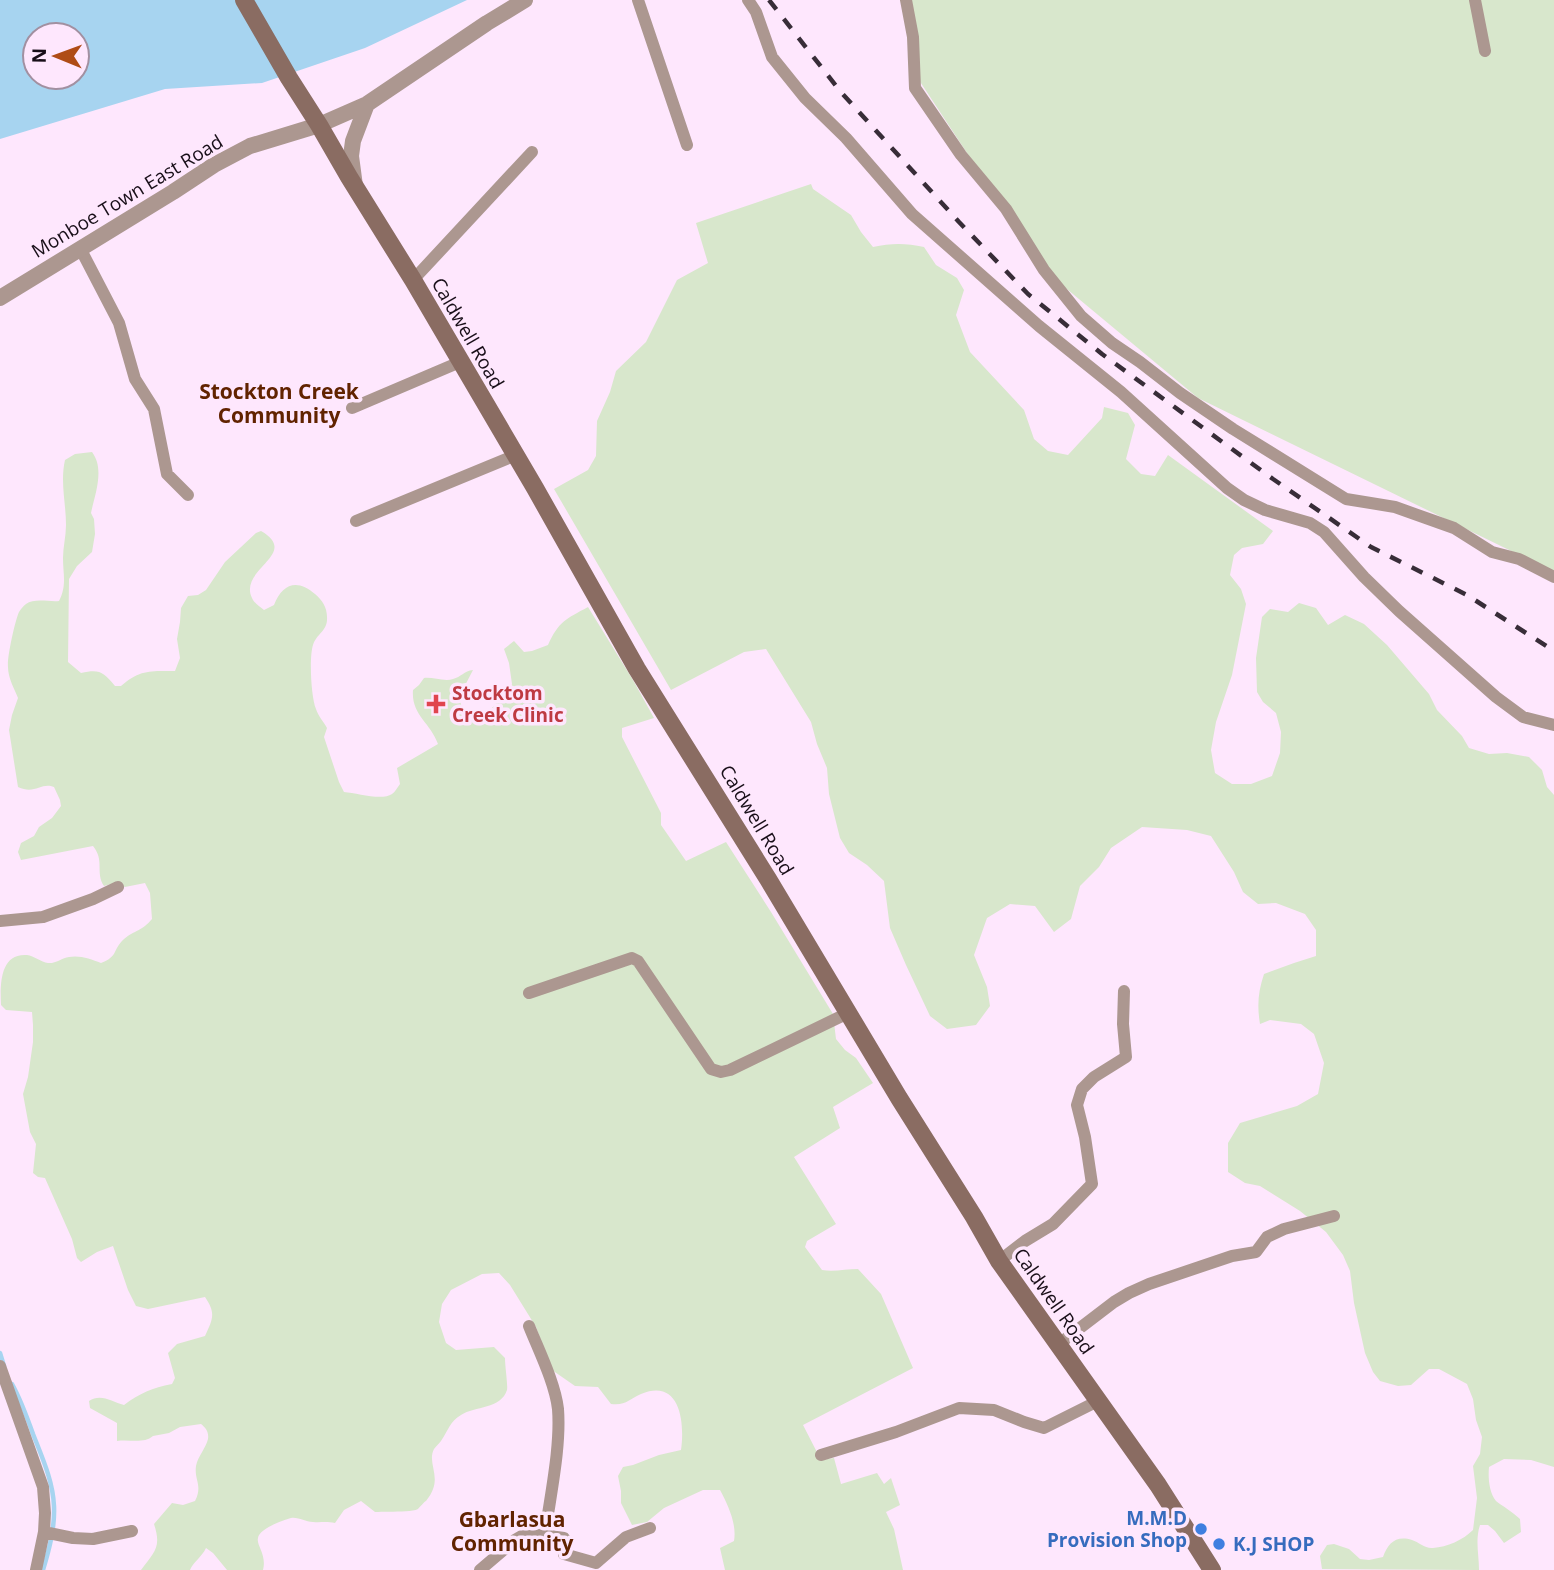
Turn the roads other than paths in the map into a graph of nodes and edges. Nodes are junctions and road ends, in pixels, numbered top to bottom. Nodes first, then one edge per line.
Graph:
1 (244, 0) edge
2 (525, 0) edge
3 (638, 0) edge
4 (748, 0) edge
5 (906, 0) edge
6 (1475, 0) edge
7 (1485, 51) dead end
8 (367, 104) junction
9 (319, 125) junction
10 (687, 145) dead end
11 (532, 152) dead end
12 (355, 187) junction
13 (80, 248) junction
14 (413, 280) junction
15 (0, 298) edge
16 (460, 362) junction
17 (352, 408) dead end
18 (516, 455) junction
19 (188, 495) dead end
20 (356, 521) dead end
21 (1554, 577) edge
22 (1554, 725) edge
23 (118, 887) dead end
24 (0, 920) edge
25 (1124, 991) dead end
26 (529, 993) dead end
27 (848, 1013) junction
28 (1334, 1216) dead end
29 (999, 1261) junction
30 (529, 1326) dead end
31 (1059, 1344) junction
32 (0, 1366) edge
33 (1098, 1401) junction
34 (821, 1455) dead end
35 (650, 1528) dead end
36 (132, 1531) dead end
37 (44, 1532) junction
38 (545, 1535) junction
39 (36, 1570) edge
40 (480, 1570) edge
41 (1212, 1570) edge

1 - 9 main road, Caldwell Road
2 - 8 street, Monboe Town East Road
3 - 10 street
4 - 22 street
5 - 21 street
6 - 7 street
8 - 9 street, Monboe Town East Road
8 - 12 street
9 - 12 main road, Caldwell Road
9 - 13 street, Monboe Town East Road
11 - 14 street
12 - 14 main road, Caldwell Road
13 - 15 street, Monboe Town East Road
13 - 19 street
14 - 16 main road, Caldwell Road
16 - 17 street
16 - 18 main road, Caldwell Road
18 - 20 street
18 - 27 main road, Caldwell Road
23 - 24 street
25 - 29 street
26 - 27 street
27 - 29 main road, Caldwell Road
28 - 31 street
29 - 31 main road, Caldwell Road
30 - 38 street
31 - 33 main road, Caldwell Road
32 - 37 street
33 - 34 street
33 - 41 main road, Caldwell Road
35 - 38 street
36 - 37 street
37 - 39 street
38 - 40 street

